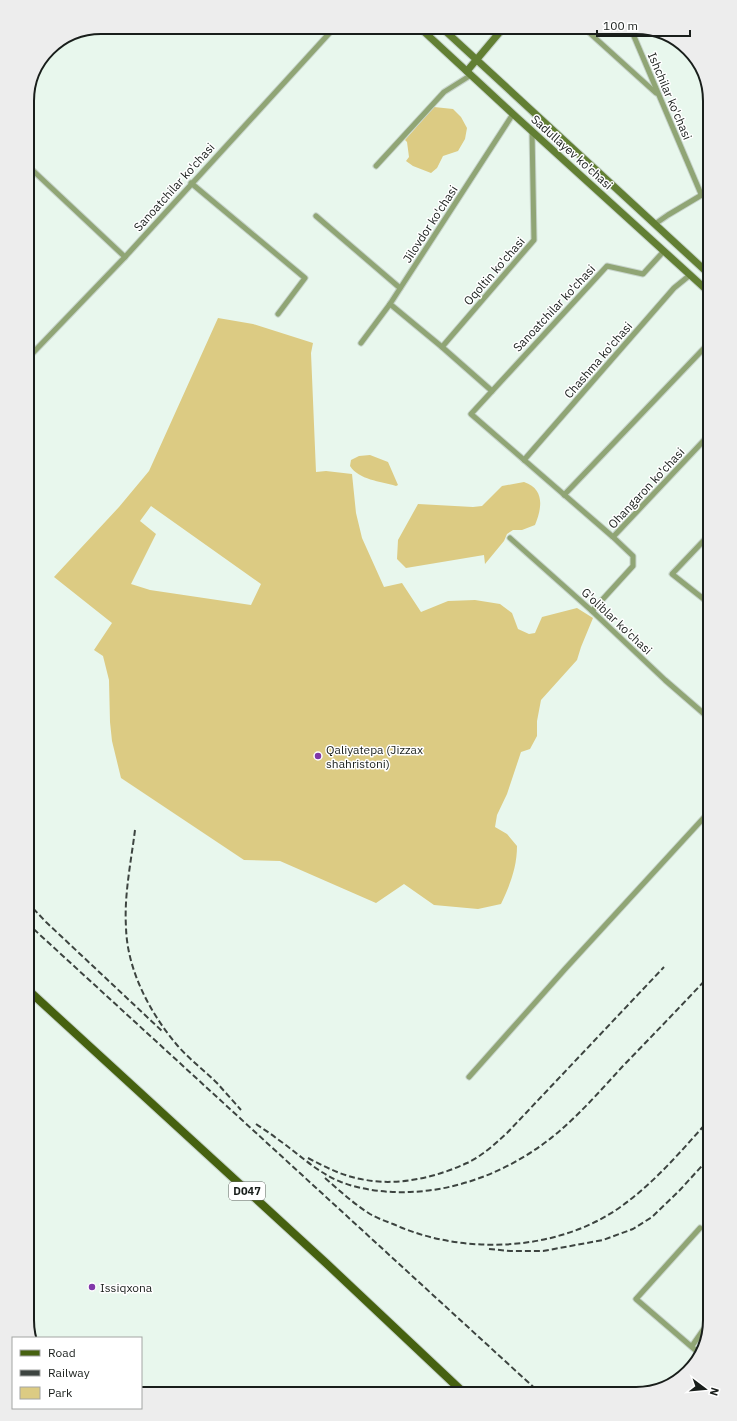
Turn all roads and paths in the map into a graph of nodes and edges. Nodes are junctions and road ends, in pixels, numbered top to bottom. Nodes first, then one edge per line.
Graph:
1 (329, 34) edge
2 (427, 34) edge
3 (448, 34) edge
4 (498, 34) edge
5 (591, 34) edge
6 (633, 34) edge
7 (476, 60) junction
8 (469, 73) junction
9 (658, 95) junction
10 (513, 114) junction
11 (532, 131) junction
12 (376, 166) dead end
13 (34, 172) edge
14 (191, 184) junction
15 (701, 194) joint
16 (316, 216) dead end
17 (655, 224) junction
18 (664, 251) junction
19 (125, 257) junction
20 (703, 269) edge
21 (690, 274) junction
22 (703, 286) edge
23 (400, 288) junction
24 (390, 304) junction
25 (278, 314) dead end
26 (361, 343) dead end
27 (442, 347) junction
28 (703, 349) edge
29 (34, 352) edge
30 (492, 391) junction
31 (703, 441) edge
32 (524, 460) junction
33 (564, 495) junction
34 (613, 537) junction
35 (510, 538) dead end
36 (703, 541) edge
37 (703, 598) edge
38 (592, 611) junction
39 (703, 713) edge
40 (703, 819) edge
41 (34, 995) edge
42 (469, 1077) dead end
43 (700, 1228) dead end
44 (701, 1333) edge
45 (692, 1346) junction
46 (696, 1350) edge
47 (458, 1387) edge

1 - 14 street, Sanoatchilar ko'chasi
2 - 8 main road, Sadullayev ko'chasi
3 - 7 main road, Sadullayev ko'chasi
4 - 7 main road
5 - 9 street
6 - 9 street, Ishchilar ko'chasi
7 - 8 main road
7 - 17 main road, Sadullayev ko'chasi
8 - 10 main road, Sadullayev ko'chasi
8 - 12 street
9 - 15 street, Ishchilar ko'chasi
10 - 11 main road, Sadullayev ko'chasi
10 - 23 street, Jilovdor ko'chasi
11 - 18 main road, Sadullayev ko'chasi
11 - 27 street, Oqoltin ko'chasi
13 - 19 street
14 - 19 street, Sanoatchilar ko'chasi
14 - 25 street
15 - 17 street
16 - 23 street
17 - 20 main road, Sadullayev ko'chasi
18 - 21 main road, Sadullayev ko'chasi
18 - 30 street, Sanoatchilar ko'chasi
19 - 29 street, Sanoatchilar ko'chasi
21 - 22 main road, Sadullayev ko'chasi
21 - 32 street, Chashma ko'chasi
23 - 24 street, Jilovdor ko'chasi
24 - 26 street, Jilovdor ko'chasi
24 - 27 street
27 - 30 street
28 - 33 street
30 - 32 street, Sanoatchilar ko'chasi
31 - 34 street, Ohangaron ko'chasi
32 - 33 street
33 - 34 street
34 - 38 street
35 - 38 street, G'oliblar ko'chasi
36 - 37 street
38 - 39 street, G'oliblar ko'chasi
40 - 42 street
41 - 47 main road, D047
43 - 45 street
44 - 45 street
45 - 46 street

